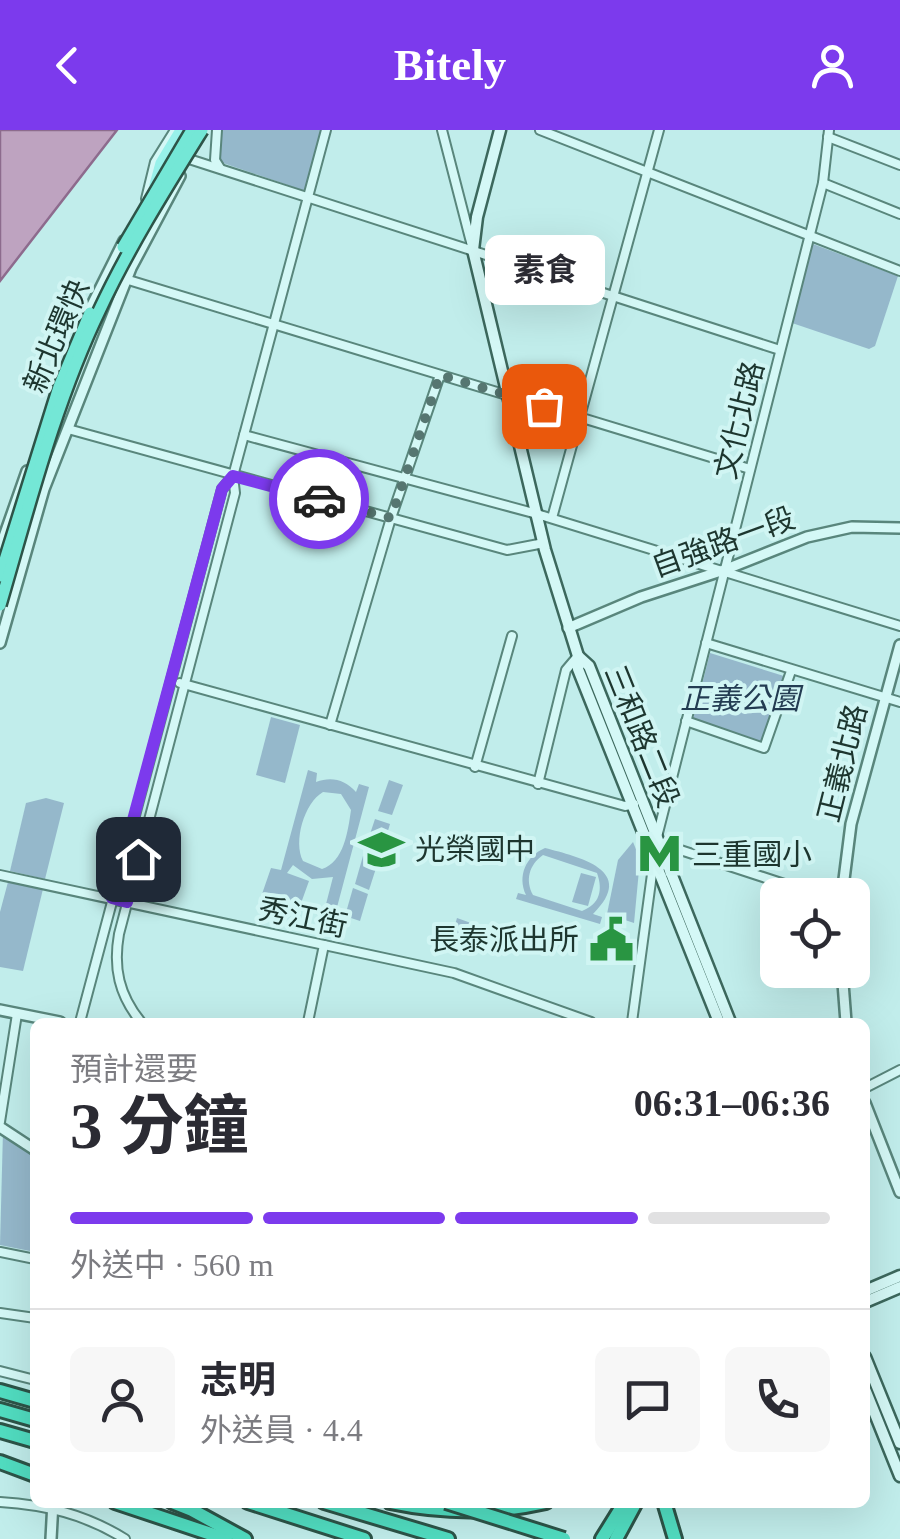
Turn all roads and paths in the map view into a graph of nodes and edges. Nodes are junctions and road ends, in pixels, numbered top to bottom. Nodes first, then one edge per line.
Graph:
1 (184, 130) edge
2 (205, 130) edge
3 (217, 130) edge
4 (326, 130) edge
5 (442, 130) edge
6 (500, 130) edge
7 (540, 130) edge
8 (660, 130) edge
9 (829, 134) edge
10 (189, 158) junction
11 (900, 165) edge
12 (220, 168) junction
13 (648, 172) junction
14 (824, 182) junction
15 (155, 184) joint
16 (308, 197) junction
17 (146, 199) junction
18 (900, 214) edge
19 (808, 236) junction
20 (473, 250) junction
21 (900, 272) edge
22 (108, 273) junction
23 (126, 281) junction
24 (613, 298) junction
25 (273, 325) junction
26 (780, 350) junction
27 (440, 375) junction
28 (508, 395) junction
29 (580, 416) junction
30 (68, 429) junction
31 (244, 435) junction
32 (750, 469) junction
33 (233, 476) junction
34 (404, 480) junction
35 (537, 514) junction
36 (391, 518) junction
37 (552, 518) junction
38 (7, 527) junction
39 (900, 528) edge
40 (29, 534) junction
41 (544, 543) junction
42 (0, 548) edge
43 (724, 570) junction
44 (0, 576) edge
45 (0, 605) edge
46 (900, 626) edge
47 (568, 628) junction
48 (512, 636) dead end
49 (0, 643) edge
50 (706, 644) junction
51 (900, 645) edge
52 (578, 656) junction
53 (792, 671) junction
54 (171, 681) junction
55 (184, 685) junction
56 (884, 698) junction
57 (900, 702) edge
58 (686, 721) junction
59 (330, 725) junction
60 (475, 766) junction
61 (538, 784) junction
62 (637, 803) junction
63 (658, 840) junction
64 (655, 860) junction
65 (0, 875) edge
66 (769, 878) edge
67 (844, 878) edge
68 (112, 898) junction
69 (127, 902) junction
70 (324, 945) junction
71 (843, 988) edge
72 (0, 1010) edge
73 (16, 1014) junction
74 (38, 1018) edge
75 (81, 1018) edge
76 (138, 1018) edge
77 (309, 1018) edge
78 (580, 1018) edge
79 (633, 1018) edge
80 (717, 1018) edge
81 (728, 1018) edge
82 (846, 1018) edge
83 (900, 1070) edge
84 (870, 1085) edge
85 (870, 1116) edge
86 (0, 1124) edge
87 (30, 1146) edge
88 (900, 1192) edge
89 (0, 1252) edge
90 (30, 1258) edge
91 (900, 1276) edge
92 (900, 1288) edge
93 (870, 1289) edge
94 (870, 1300) edge
95 (0, 1313) edge
96 (30, 1317) edge
97 (0, 1370) edge
98 (870, 1370) edge
99 (30, 1379) edge
100 (0, 1391) edge
101 (870, 1396) edge
102 (30, 1400) edge
103 (0, 1410) edge
104 (30, 1419) edge
105 (890, 1422) edge
106 (0, 1431) edge
107 (30, 1440) edge
108 (900, 1444) edge
109 (0, 1462) edge
110 (30, 1472) edge
111 (900, 1476) edge
112 (0, 1502) edge
113 (30, 1504) edge
114 (54, 1508) edge
115 (62, 1508) edge
116 (133, 1508) edge
117 (187, 1508) edge
118 (267, 1508) edge
119 (344, 1508) edge
120 (431, 1508) edge
121 (465, 1508) edge
122 (520, 1508) edge
123 (620, 1508) edge
124 (633, 1508) edge
125 (666, 1508) edge
126 (51, 1539) edge
127 (124, 1539) edge
128 (226, 1539) edge
129 (245, 1539) edge
130 (364, 1539) edge
131 (448, 1539) edge
132 (564, 1539) edge
133 (602, 1539) edge
134 (616, 1539) edge
135 (675, 1539) edge

1 - 15 main road
1 - 17 street
1 - 44 highway, 新北環快, bridge
2 - 10 street
2 - 45 highway, bridge
3 - 12 street
4 - 16 street
5 - 20 street
6 - 20 main road
7 - 13 street
8 - 13 street
9 - 11 street
9 - 14 street, 文化北路
10 - 12 street
10 - 23 street
12 - 16 street
13 - 19 street
13 - 24 street
14 - 18 street
14 - 19 street, 文化北路
15 - 17 street
16 - 20 street
16 - 25 street
17 - 22 street
19 - 21 street
19 - 26 street, 文化北路
20 - 24 street
20 - 28 main road, 三和路二段
22 - 23 street
22 - 38 street
23 - 25 street
23 - 30 street
24 - 26 street
24 - 29 street
25 - 27 street
25 - 31 street
26 - 32 street, 文化北路
27 - 28 street
27 - 34 street
28 - 29 street
28 - 35 main road, 三和路二段
29 - 32 street
29 - 37 street
30 - 33 street
30 - 40 street
31 - 33 street
31 - 34 street
32 - 43 street, 文化北路
33 - 36 street
33 - 54 street
33 - 55 street
34 - 35 street
34 - 36 street
35 - 37 street
35 - 41 main road, 三和路二段
36 - 41 street
36 - 59 street
37 - 43 street
38 - 40 street
38 - 42 street
39 - 43 street, 自強路一段
40 - 49 street
41 - 47 main road, 三和路二段
43 - 46 street
43 - 47 street, 自強路一段
43 - 50 street, 文化北路
47 - 52 main road, 三和路二段
48 - 60 street
50 - 53 street
50 - 58 street, 文化北路
51 - 56 street, 正義北路
52 - 61 street
52 - 62 main road, 三和路二段
53 - 56 street
53 - 58 street
54 - 55 street
54 - 68 street
55 - 59 street
55 - 69 street
56 - 57 street
56 - 67 street, 正義北路
58 - 63 street, 文化北路
59 - 60 street
60 - 61 street
61 - 62 street
62 - 63 main road, 三和路二段
62 - 64 main road, 三和路二段
63 - 64 street, 文化北路
63 - 66 street
63 - 81 main road, 三和路二段
64 - 79 street, 文化北路
64 - 80 main road, 三和路二段
65 - 68 street, 秀江街
68 - 69 street, 秀江街
68 - 75 street
69 - 70 street, 秀江街
69 - 76 street
70 - 77 street
70 - 78 street, 秀江街
71 - 82 street
72 - 73 street
73 - 74 street
73 - 86 street
83 - 84 street
85 - 88 street
86 - 87 street
89 - 90 street
91 - 93 main road
92 - 94 main road
95 - 96 street
97 - 99 street
98 - 105 main road
100 - 102 highway
101 - 105 main road
103 - 104 highway
105 - 108 main road
105 - 111 main road
106 - 107 highway
109 - 110 highway
112 - 113 street
114 - 126 street
115 - 127 street
116 - 128 highway
117 - 129 highway
118 - 130 highway
119 - 131 highway
120 - 122 highway
121 - 132 highway, bridge
123 - 133 highway
124 - 134 highway
125 - 135 highway

